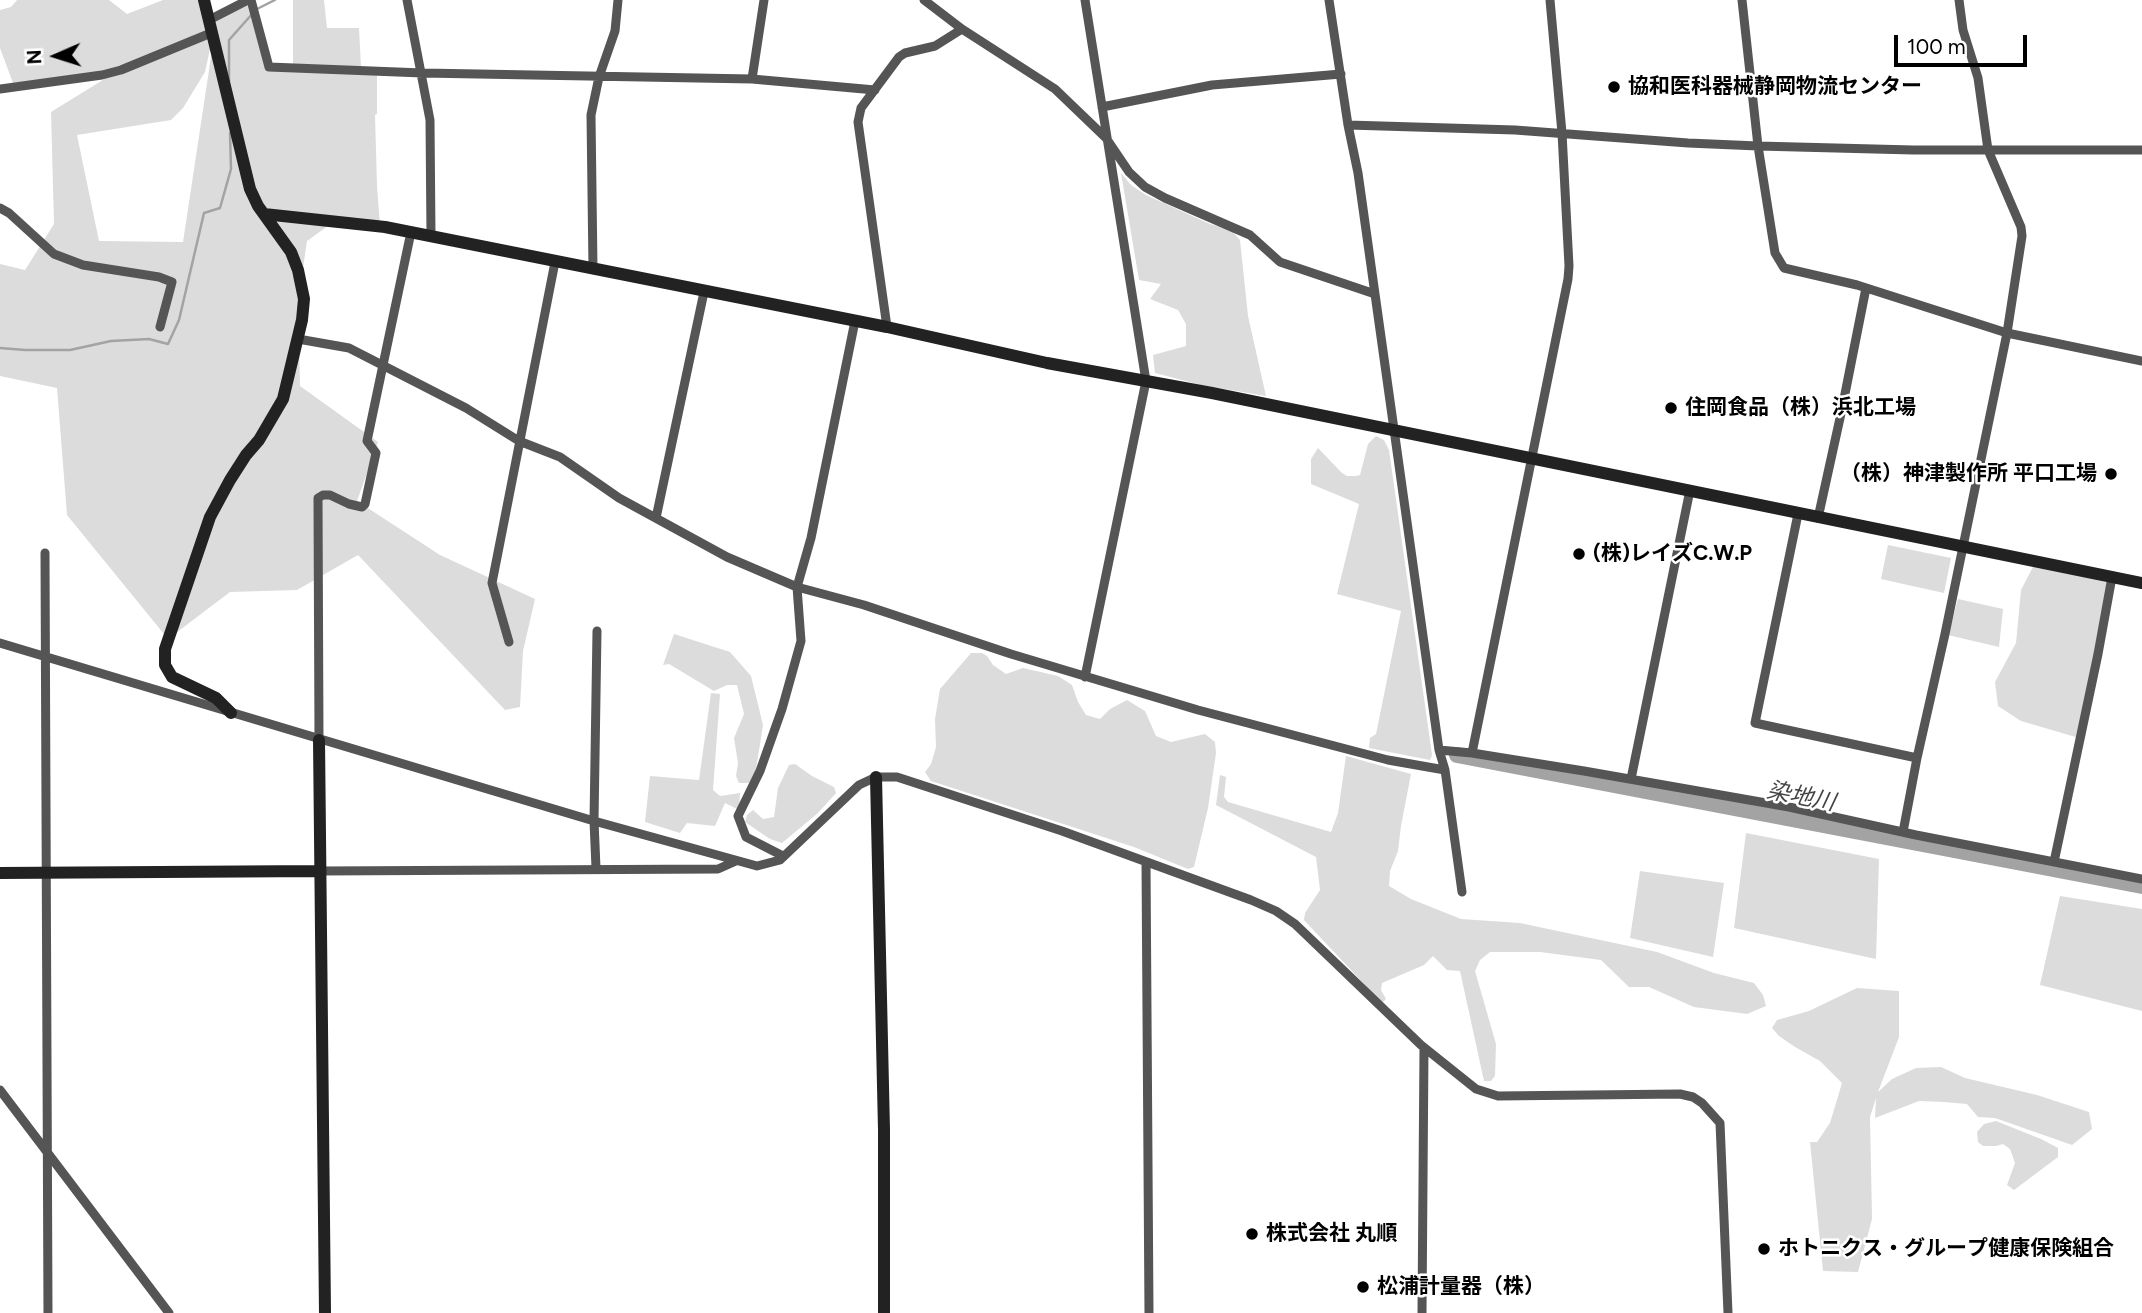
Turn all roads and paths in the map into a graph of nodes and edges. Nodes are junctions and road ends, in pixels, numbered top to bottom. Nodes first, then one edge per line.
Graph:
1 (204, 0) edge
2 (249, 0) edge
3 (407, 0) edge
4 (618, 0) edge
5 (764, 0) edge
6 (924, 0) edge
7 (1086, 0) edge
8 (1329, 0) edge
9 (1550, 0) edge
10 (1742, 0) edge
11 (1959, 0) edge
12 (210, 27) junction
13 (962, 29) junction
14 (423, 73) junction
15 (1341, 74) junction
16 (599, 77) junction
17 (752, 79) junction
18 (0, 89) edge
19 (875, 90) junction
20 (1102, 107) junction
21 (1348, 125) junction
22 (1562, 133) junction
23 (1106, 138) junction
24 (1758, 146) junction
25 (1988, 150) junction
26 (2142, 150) edge
27 (0, 208) edge
28 (264, 214) junction
29 (411, 232) junction
30 (431, 236) junction
31 (555, 262) junction
32 (593, 270) junction
33 (1866, 288) junction
34 (704, 292) junction
35 (1375, 294) junction
36 (855, 321) junction
37 (160, 327) dead end
38 (887, 327) junction
39 (2007, 332) junction
40 (298, 339) junction
41 (2142, 361) edge
42 (383, 366) junction
43 (1146, 381) junction
44 (1395, 431) junction
45 (519, 441) junction
46 (1532, 460) junction
47 (1690, 490) junction
48 (1798, 514) junction
49 (656, 518) junction
50 (1818, 518) junction
51 (1962, 547) junction
52 (45, 553) dead end
53 (2112, 577) junction
54 (2142, 583) edge
55 (797, 587) junction
56 (597, 631) dead end
57 (509, 642) dead end
58 (0, 643) edge
59 (44, 657) junction
60 (1085, 677) junction
61 (231, 713) junction
62 (319, 740) junction
63 (1439, 750) junction
64 (1472, 753) junction
65 (1917, 758) junction
66 (1445, 770) junction
67 (876, 778) junction
68 (1631, 779) junction
69 (594, 821) junction
70 (1903, 832) junction
71 (783, 856) junction
72 (736, 861) junction
73 (1146, 862) junction
74 (2054, 862) junction
75 (596, 869) junction
76 (320, 871) junction
77 (0, 873) edge
78 (46, 873) junction
79 (2142, 879) edge
80 (1462, 892) dead end
81 (1424, 1048) junction
82 (0, 1090) edge
83 (47, 1152) junction
84 (48, 1313) edge
85 (169, 1313) edge
86 (325, 1313) edge
87 (884, 1313) edge
88 (1149, 1313) edge
89 (1422, 1313) edge
90 (1728, 1313) edge

1 - 12 street
2 - 12 street
2 - 14 street
3 - 14 street
4 - 16 street
5 - 17 street
6 - 13 street
7 - 20 street
8 - 15 street
9 - 22 street
10 - 24 street
11 - 25 street
12 - 18 street
12 - 28 street
13 - 19 street
13 - 23 street
14 - 16 street
14 - 30 street
15 - 20 street
15 - 21 street
16 - 17 street
16 - 32 street
17 - 19 street
19 - 38 street
20 - 23 street
21 - 22 street
21 - 35 street
22 - 24 street
22 - 46 street
23 - 35 street
23 - 43 street
24 - 25 street
24 - 33 street
25 - 26 street
25 - 39 street
27 - 37 street
28 - 29 street
28 - 40 street
29 - 30 street
29 - 42 street
30 - 31 street
31 - 32 street
31 - 45 street
32 - 34 street
33 - 39 street
33 - 50 street
34 - 36 street
34 - 49 street
35 - 44 street
36 - 38 street
36 - 55 street
38 - 43 street
39 - 41 street
39 - 51 street
40 - 42 street
40 - 61 street
42 - 45 street
42 - 62 street
43 - 44 street
43 - 60 street
44 - 46 street
44 - 63 street
45 - 49 street
45 - 57 street
46 - 47 street
46 - 64 street
47 - 48 street
47 - 68 street
48 - 50 street
48 - 65 street
49 - 55 street
50 - 51 street
51 - 53 street
51 - 65 street
52 - 59 street
53 - 54 street
53 - 74 street
55 - 60 street
55 - 71 street
56 - 69 street
58 - 59 street
59 - 61 street
59 - 78 street
60 - 66 street
61 - 62 street
62 - 69 street
62 - 76 street
63 - 64 street
63 - 66 street
64 - 68 street
65 - 70 street
66 - 80 street
67 - 71 street
67 - 73 street
67 - 87 street
68 - 70 street
69 - 72 street
69 - 75 street
70 - 74 street
71 - 72 street
72 - 75 street
73 - 81 street
73 - 88 street
74 - 79 street
75 - 76 street
76 - 78 street
76 - 86 street
77 - 78 street
78 - 83 street
81 - 89 street
81 - 90 street
82 - 83 street
83 - 84 street
83 - 85 street

